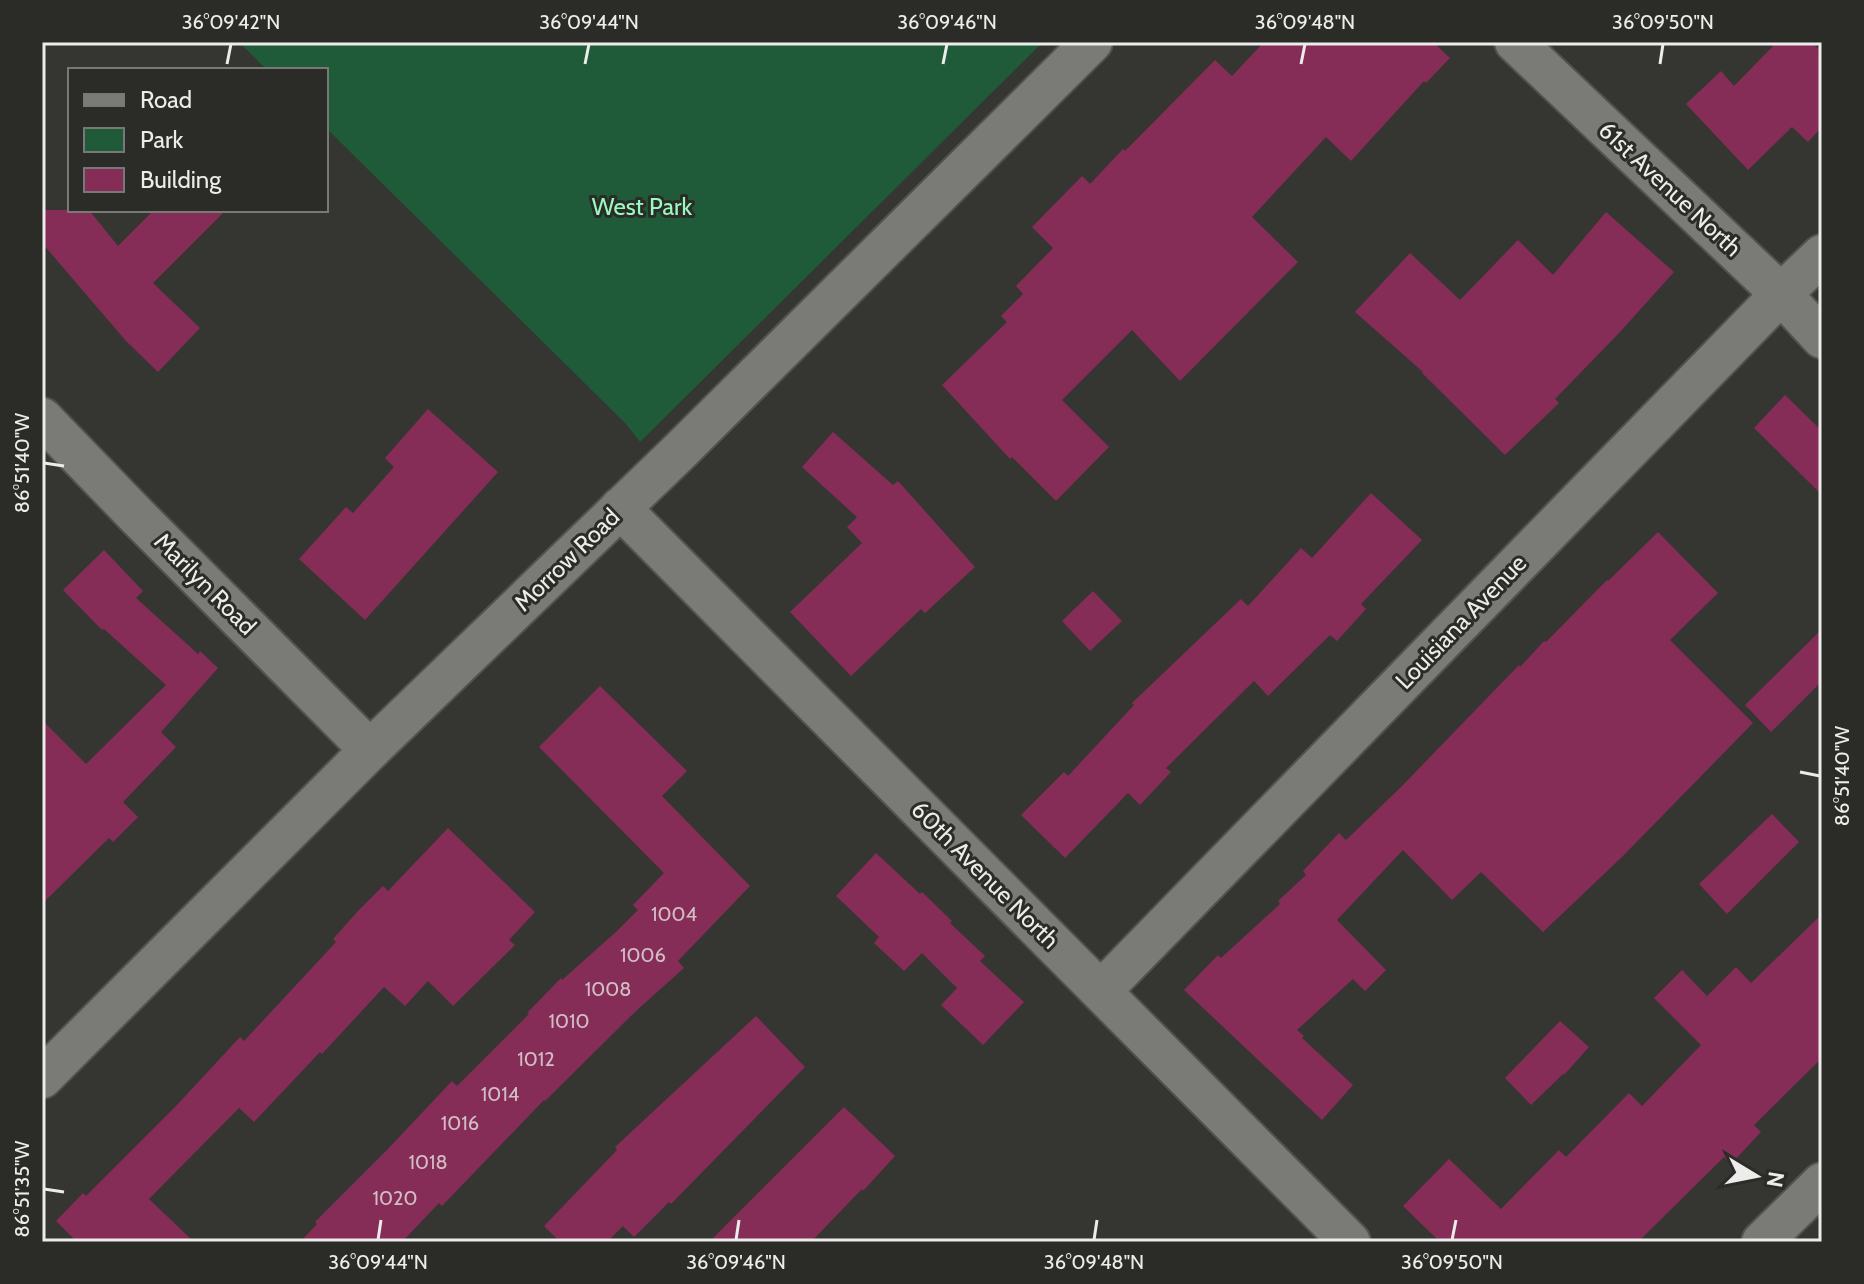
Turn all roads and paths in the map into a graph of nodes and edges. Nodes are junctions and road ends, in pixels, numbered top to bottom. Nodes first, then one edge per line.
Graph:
1 (1092, 42) edge
2 (1515, 42) edge
3 (1822, 255) edge
4 (1781, 294) junction
5 (1822, 338) edge
6 (42, 418) edge
7 (620, 508) junction
8 (370, 750) junction
9 (1101, 991) junction
10 (42, 1078) edge
11 (1822, 1183) edge
12 (1350, 1242) edge
13 (1762, 1242) edge

1 - 7 street, Morrow Road
2 - 4 street, 61st Avenue North
3 - 4 street, Louisiana Avenue
4 - 5 street, 61st Avenue North
4 - 9 street, Louisiana Avenue
6 - 8 street, Marilyn Road
7 - 8 street, Morrow Road
7 - 9 street, 60th Avenue North
8 - 10 street, Morrow Road
9 - 12 street, 60th Avenue North
11 - 13 street

